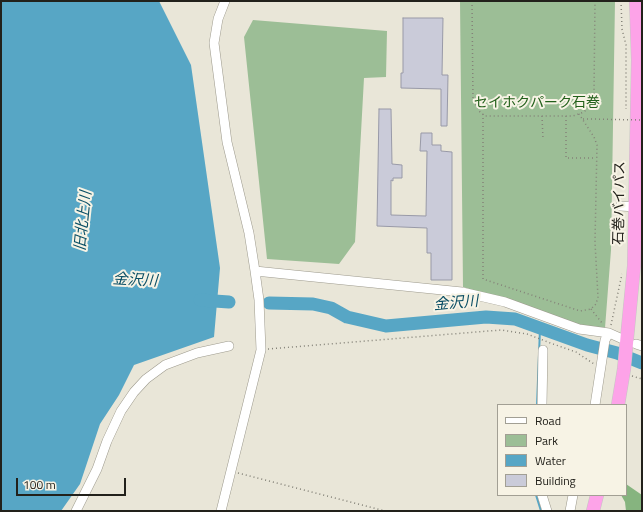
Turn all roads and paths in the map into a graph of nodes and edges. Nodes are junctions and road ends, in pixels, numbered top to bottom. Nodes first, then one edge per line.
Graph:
1 (225, 1) edge
2 (472, 1) edge
3 (595, 1) edge
4 (621, 1) edge
5 (636, 1) edge
6 (483, 114) junction
7 (579, 114) junction
8 (542, 116) junction
9 (566, 116) junction
10 (582, 119) junction
11 (642, 120) edge
12 (626, 122) dead end
13 (543, 139) dead end
14 (597, 158) junction
15 (620, 206) dead end
16 (636, 206) junction
17 (623, 268) dead end
18 (255, 271) junction
19 (591, 309) junction
20 (607, 337) junction
21 (633, 345) edge
22 (229, 346) dead end
23 (261, 348) junction
24 (543, 350) dead end
25 (602, 366) junction
26 (628, 372) junction
27 (642, 379) edge
28 (542, 404) edge
29 (595, 404) edge
30 (618, 404) edge
31 (231, 471) junction
32 (542, 496) edge
33 (574, 496) edge
34 (597, 496) edge
35 (76, 511) edge
36 (221, 511) edge
37 (385, 511) edge
38 (547, 511) edge
39 (570, 511) edge
40 (593, 511) edge

1 - 18 street
2 - 6 path
3 - 7 path
4 - 12 path
5 - 16 highway, 石巻バイパス
6 - 8 path
6 - 19 path
7 - 9 path
7 - 10 path
8 - 9 path
8 - 13 path
9 - 14 path
10 - 11 path, bridge
10 - 14 path
14 - 19 path
15 - 16 street
16 - 21 highway, 石巻バイパス
17 - 20 path
18 - 20 street
18 - 23 street
19 - 20 path
20 - 21 street
20 - 25 street
21 - 26 highway, 石巻バイパス
22 - 35 street
23 - 25 path
23 - 31 street
24 - 28 street
25 - 29 street
26 - 27 path
26 - 30 highway, 石巻バイパス
31 - 36 street
31 - 37 path
32 - 38 street
33 - 39 street
34 - 40 highway

